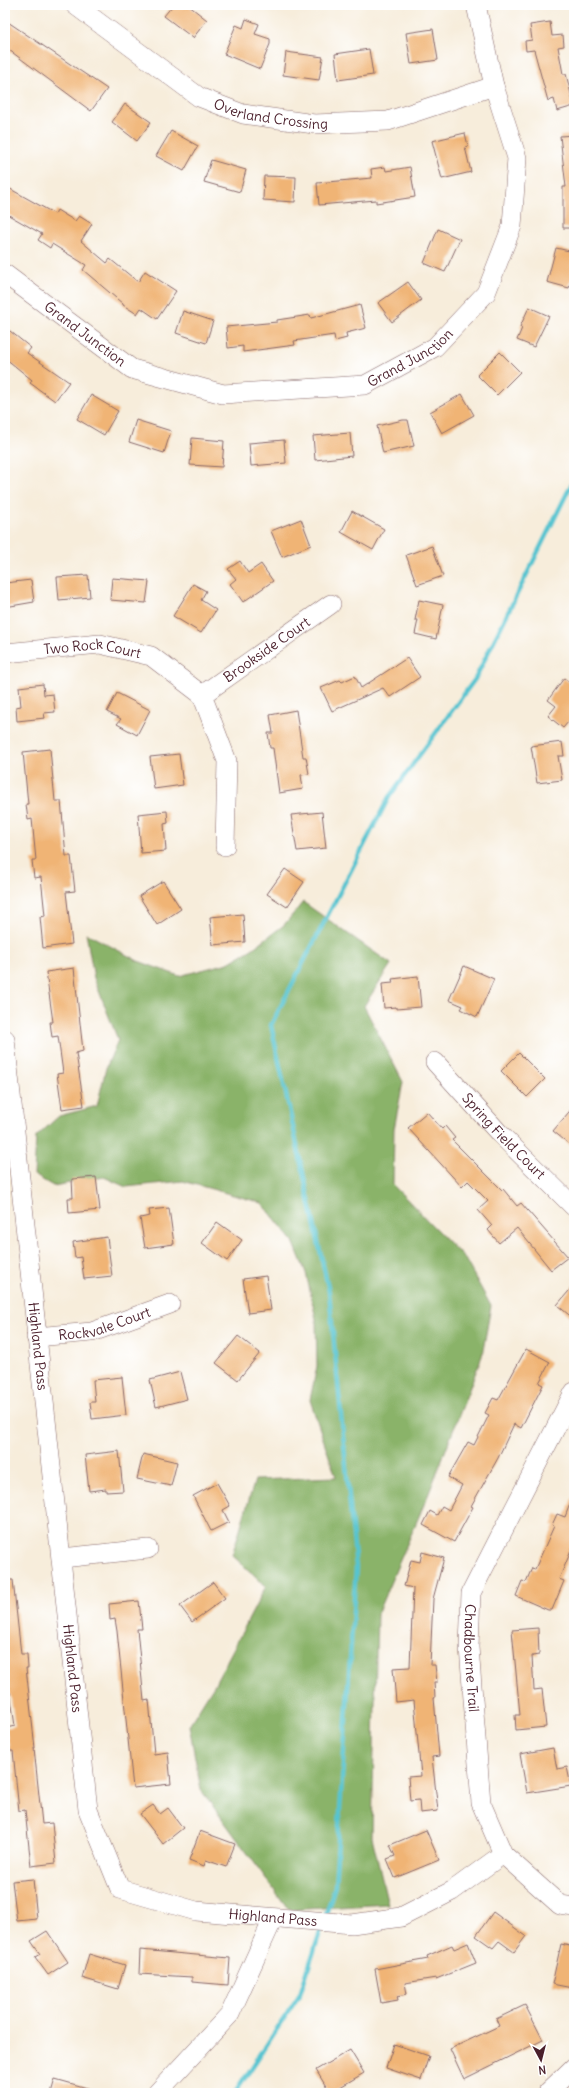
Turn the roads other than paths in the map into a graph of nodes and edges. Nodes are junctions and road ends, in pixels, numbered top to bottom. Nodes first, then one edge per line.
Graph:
1 (75, 5) edge
2 (476, 5) edge
3 (494, 86) junction
4 (5, 274) edge
5 (331, 604) dead end
6 (5, 653) edge
7 (202, 695) junction
8 (225, 846) dead end
9 (5, 1039) edge
10 (435, 1062) dead end
11 (574, 1207) edge
12 (170, 1304) dead end
13 (36, 1338) junction
14 (574, 1392) edge
15 (148, 1549) dead end
16 (62, 1558) junction
17 (503, 1854) junction
18 (574, 1907) edge
19 (273, 1918) junction
20 (570, 2077) edge
21 (157, 2093) edge
22 (546, 2093) edge

1 - 3 street, Overland Crossing
2 - 3 street, Grand Junction
3 - 4 street, Grand Junction
5 - 7 street, Brookside Court
6 - 7 street, Two Rock Court
7 - 8 street
9 - 13 street, Highland Pass
10 - 11 street, Spring Field Court
12 - 13 street, Rockvale Court
13 - 16 street, Highland Pass
14 - 17 street, Chadbourne Trail
15 - 16 street
16 - 19 street, Highland Pass
17 - 18 street, Chadbourne Trail
17 - 19 street, Highland Pass
19 - 21 street
20 - 22 street

